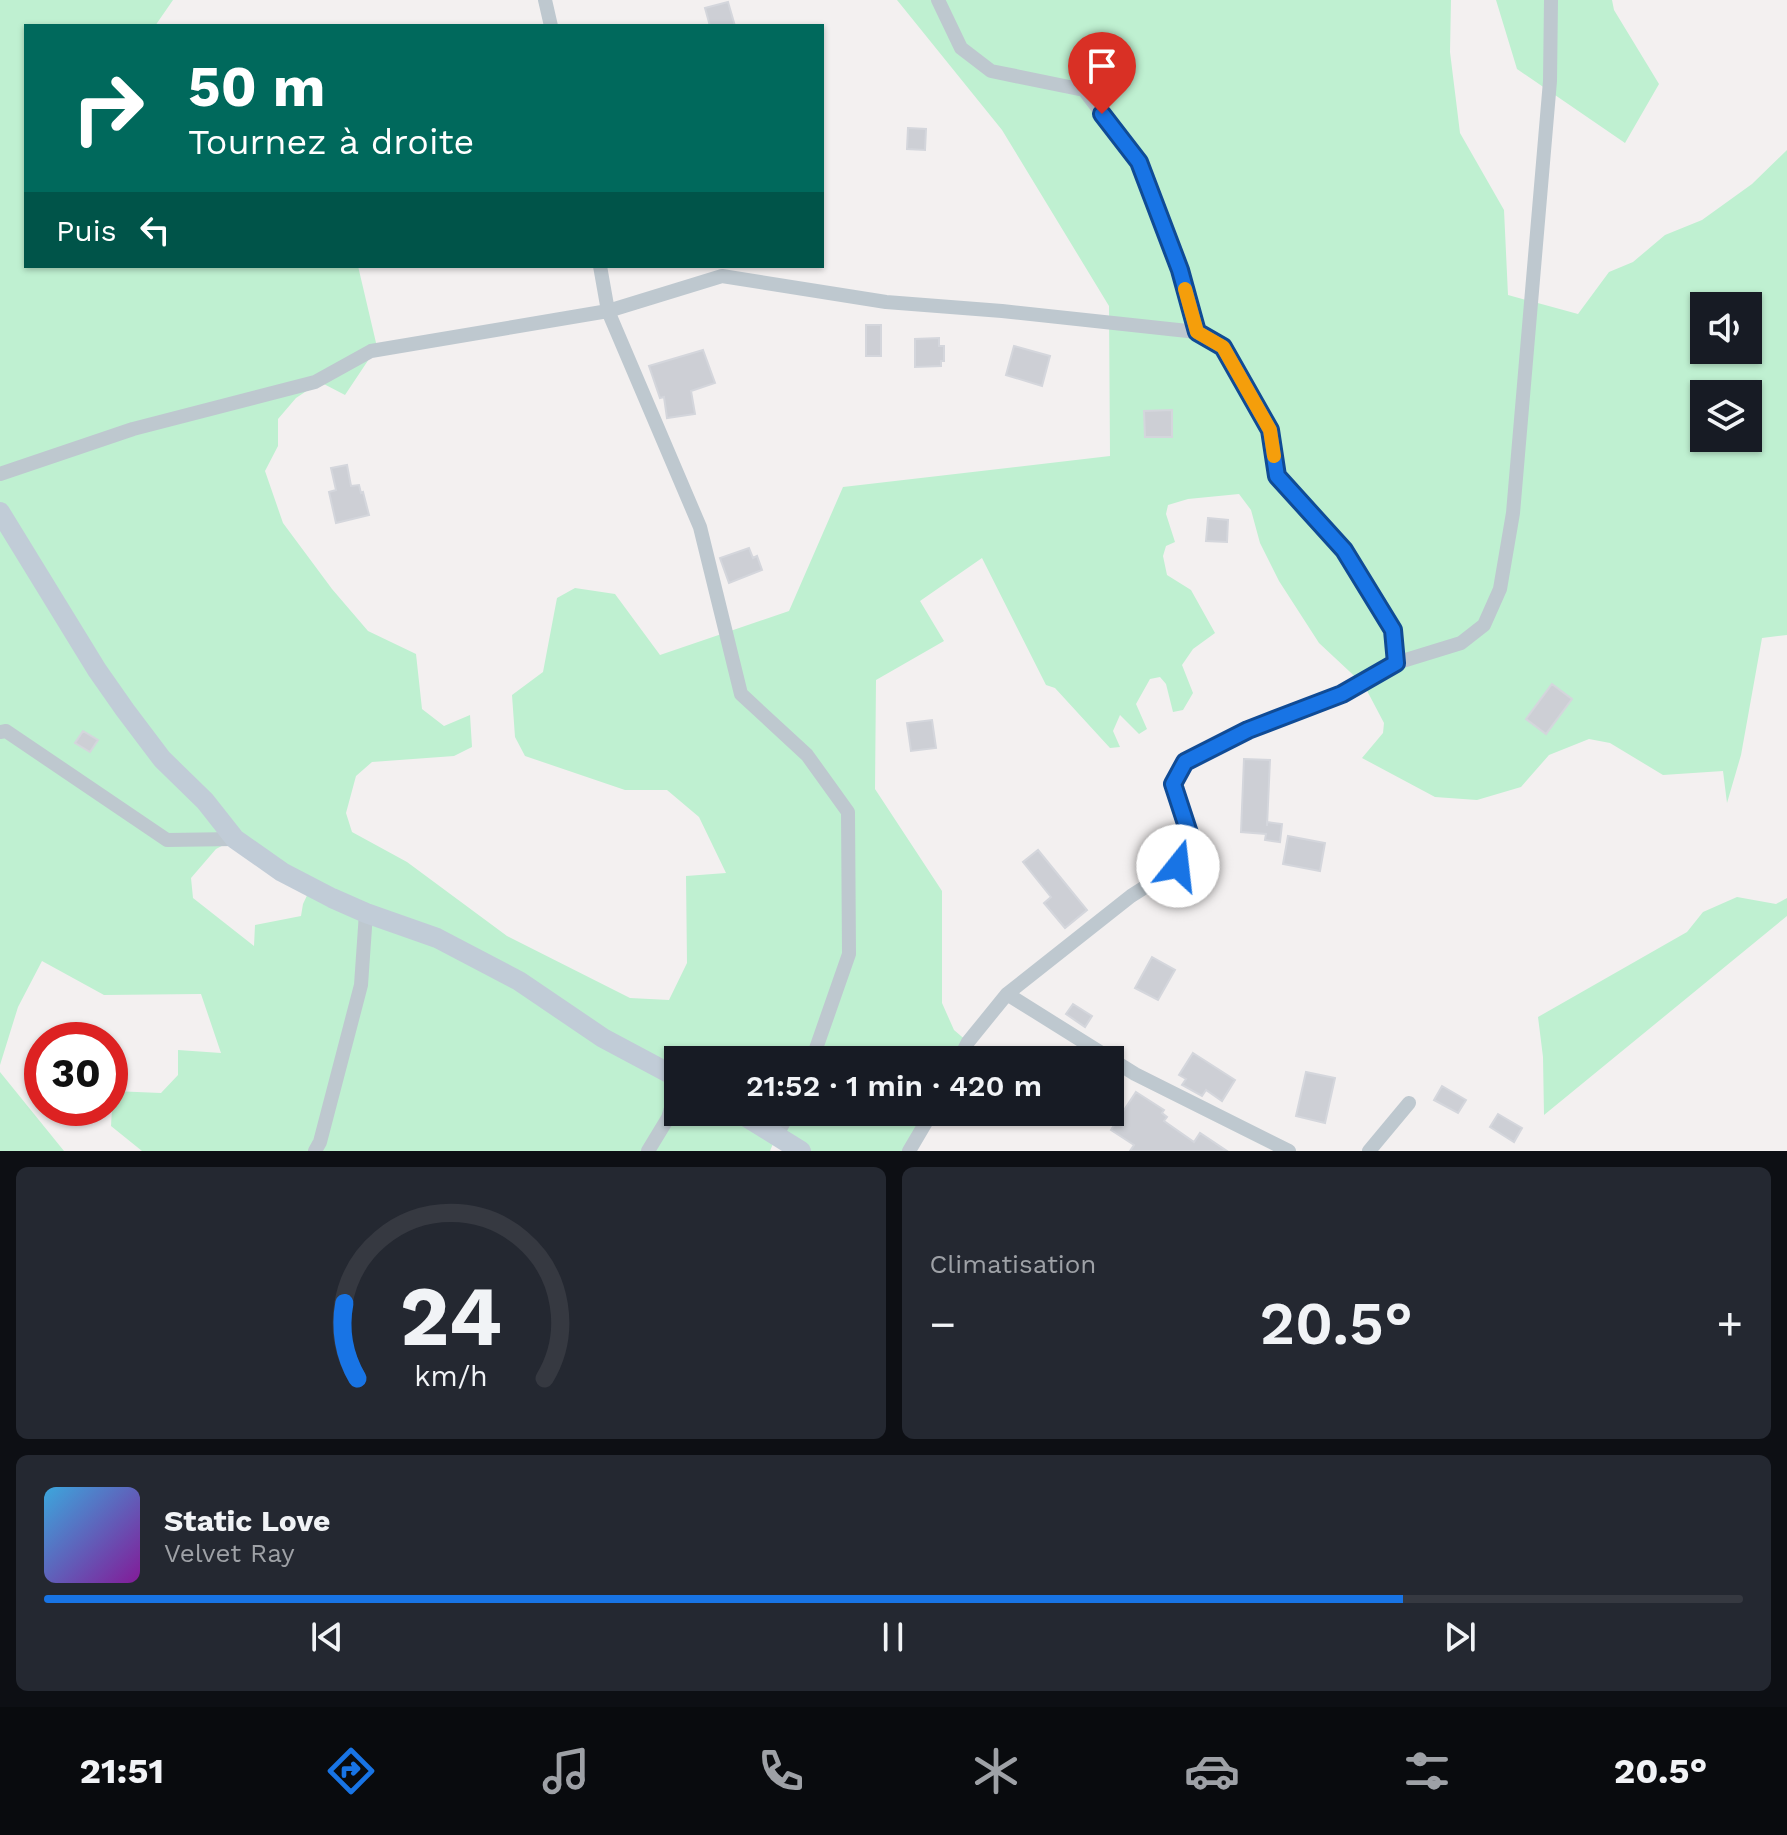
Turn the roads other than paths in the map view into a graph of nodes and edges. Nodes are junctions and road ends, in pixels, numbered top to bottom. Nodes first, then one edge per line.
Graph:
1 (545, 0) edge
2 (938, 0) edge
3 (1551, 0) edge
4 (551, 24) edge
5 (600, 268) edge
6 (608, 311) junction
7 (1197, 332) junction
8 (0, 474) edge
9 (0, 512) edge
10 (1396, 663) junction
11 (0, 732) edge
12 (235, 839) junction
13 (366, 913) junction
14 (1007, 994) junction
15 (817, 1046) edge
16 (966, 1046) edge
17 (664, 1071) edge
18 (1409, 1103) dead end
19 (664, 1125) edge
20 (763, 1126) edge
21 (782, 1126) edge
22 (924, 1126) edge
23 (777, 1134) junction
24 (315, 1151) edge
25 (648, 1151) edge
26 (801, 1151) edge
27 (909, 1151) edge
28 (1289, 1151) edge
29 (1369, 1151) edge

1 - 4 street
2 - 7 street
3 - 10 street
5 - 6 street
6 - 7 street
6 - 8 street
6 - 15 street
7 - 10 street
9 - 12 street
10 - 14 street
11 - 12 street
12 - 13 street
13 - 17 street
13 - 24 street
14 - 16 street
14 - 28 street
18 - 29 street
19 - 25 street
20 - 23 street
21 - 23 street
22 - 27 street
23 - 26 street

